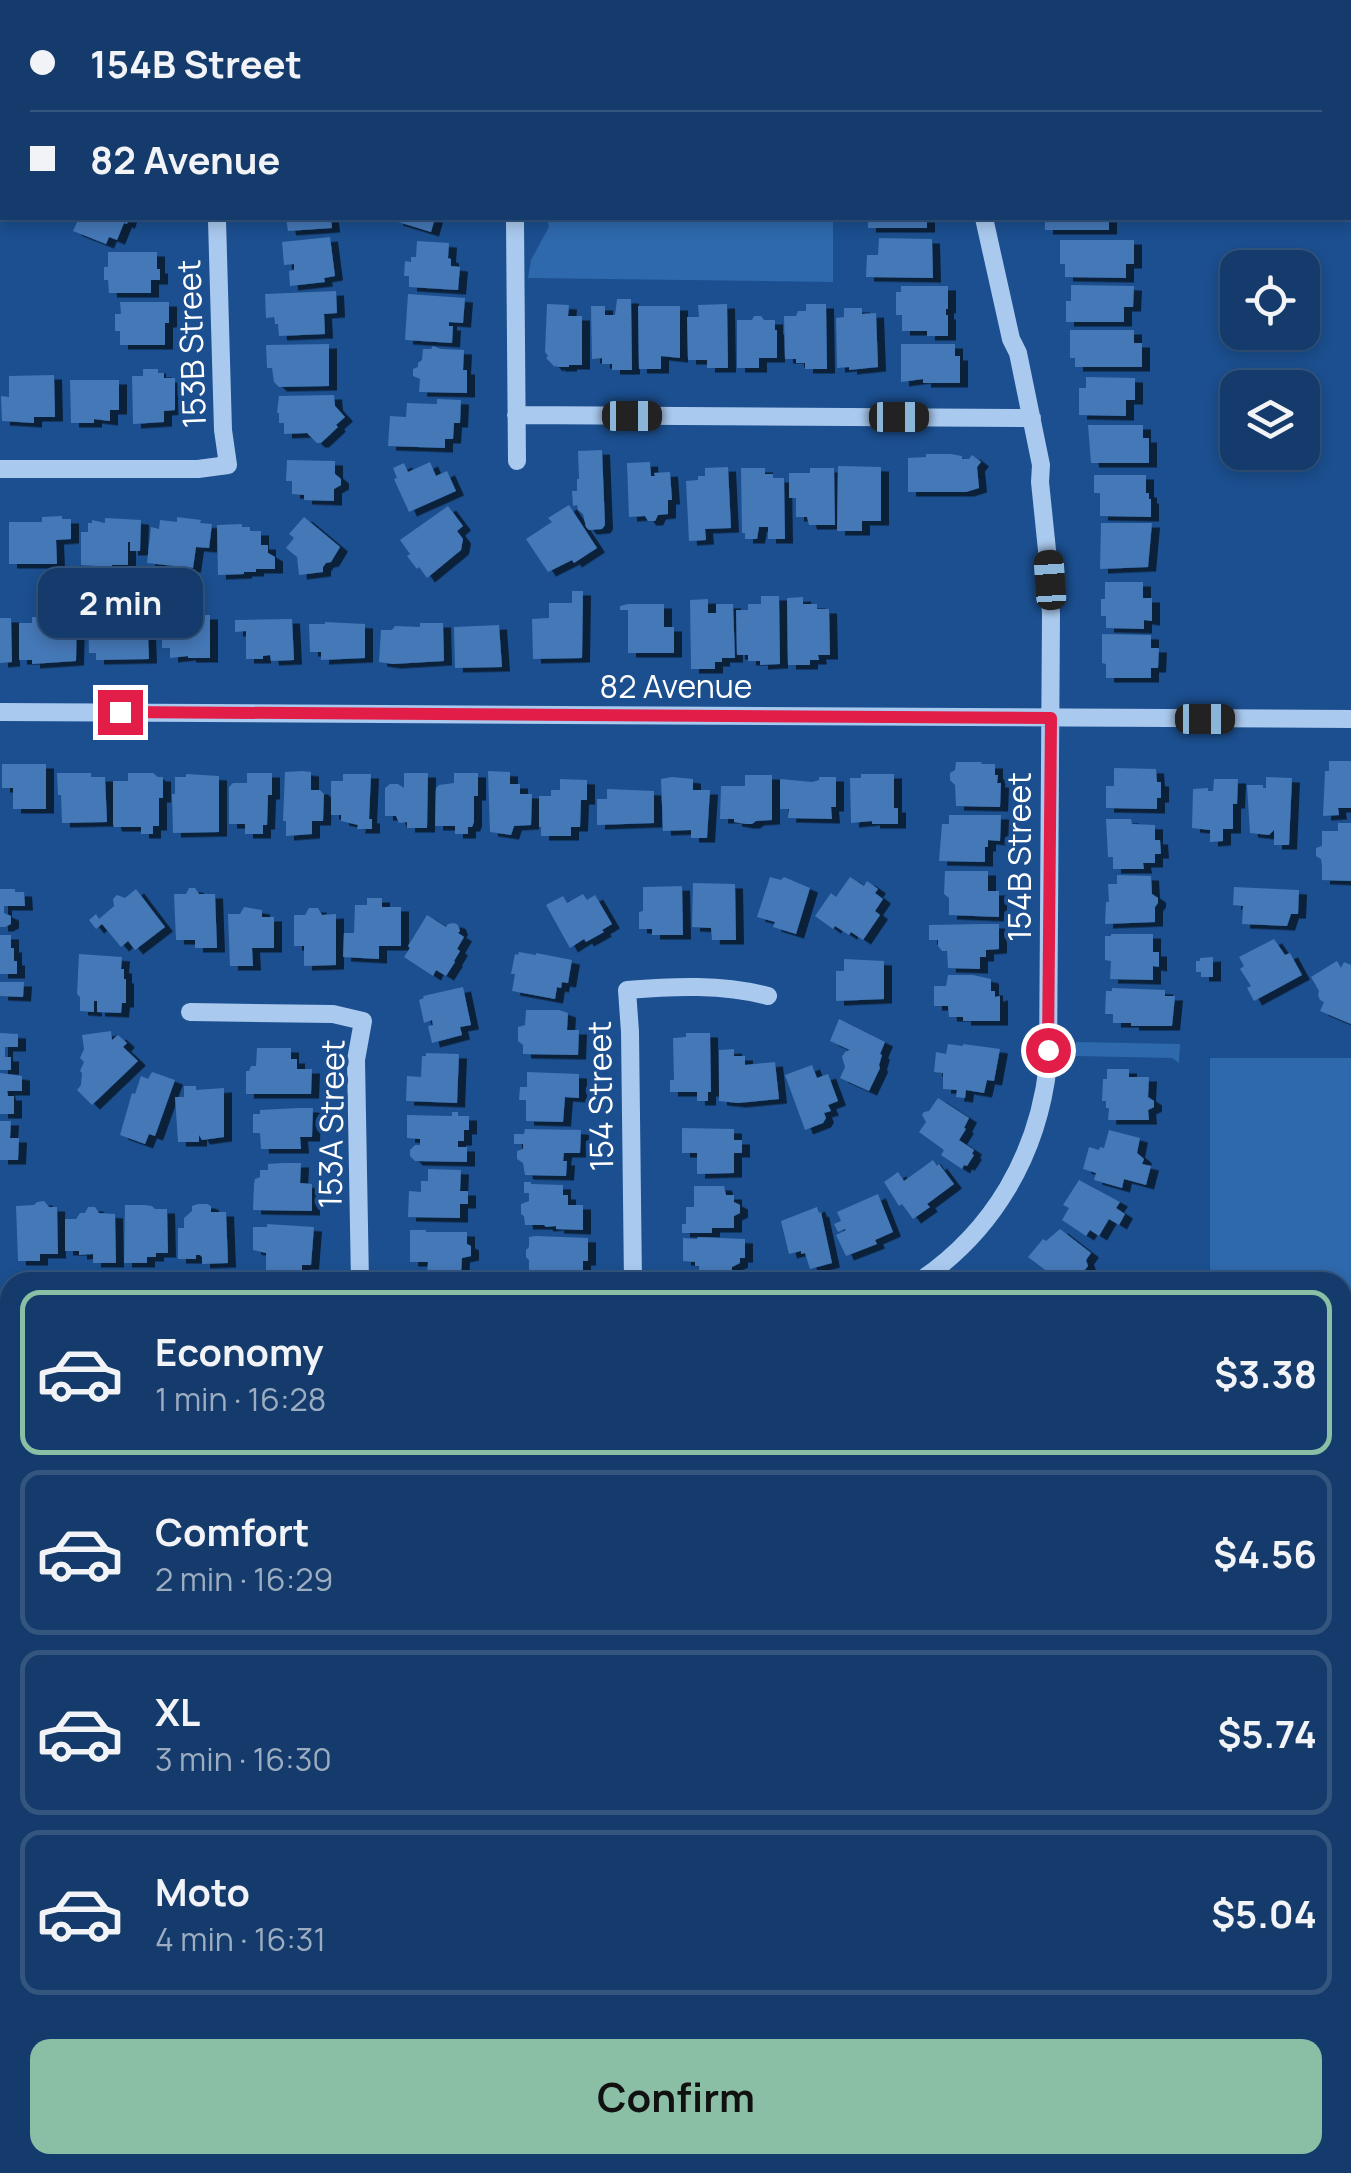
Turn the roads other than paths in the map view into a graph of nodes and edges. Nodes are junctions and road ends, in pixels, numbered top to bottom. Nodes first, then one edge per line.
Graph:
1 (218, 220) dead end
2 (984, 220) edge
3 (514, 222) dead end
4 (516, 415) junction
5 (1032, 418) junction
6 (517, 462) dead end
7 (0, 469) edge
8 (0, 712) edge
9 (1051, 718) junction
10 (1351, 719) edge
11 (768, 996) dead end
12 (190, 1012) dead end
13 (360, 1272) edge
14 (633, 1272) edge
15 (932, 1272) edge

1 - 7 street, 153B Street
2 - 5 street, 154B Street
3 - 4 street
4 - 5 street
4 - 6 street
5 - 9 street, 154B Street
8 - 9 street, 82 Avenue
9 - 10 street, 82 Avenue
9 - 15 street, 154B Street
11 - 14 street, 154 Street
12 - 13 street, 153A Street

